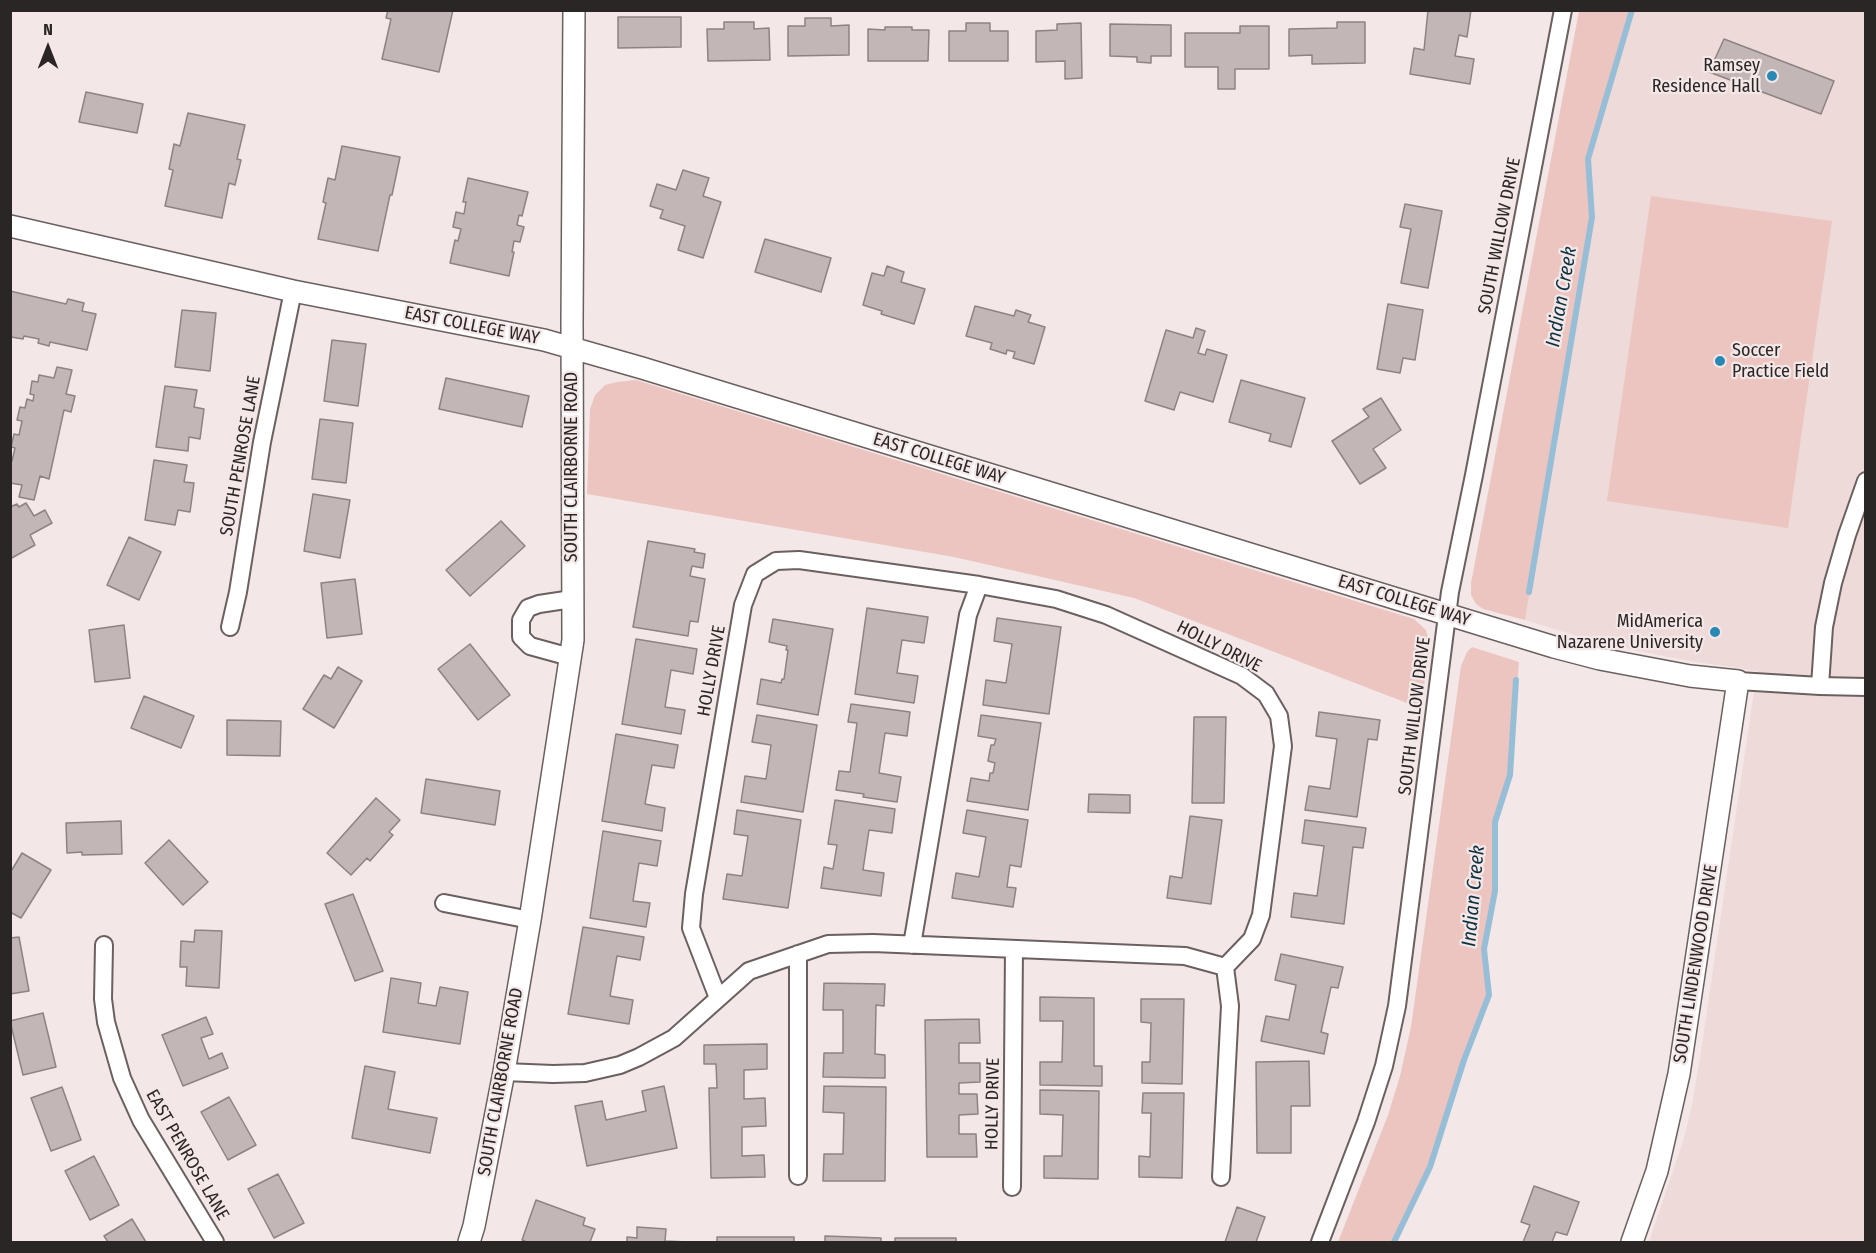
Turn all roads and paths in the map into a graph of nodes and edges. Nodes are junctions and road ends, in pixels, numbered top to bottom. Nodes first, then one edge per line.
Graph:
1 (574, 10) edge
2 (1563, 10) edge
3 (10, 226) edge
4 (292, 291) junction
5 (573, 348) junction
6 (1866, 481) edge
7 (979, 585) junction
8 (572, 599) junction
9 (1448, 614) junction
10 (230, 627) dead end
11 (570, 657) junction
12 (1738, 681) junction
13 (1820, 686) junction
14 (1866, 687) edge
15 (444, 903) dead end
16 (530, 920) junction
17 (104, 945) dead end
18 (912, 945) junction
19 (1014, 949) junction
20 (798, 954) junction
21 (1225, 967) junction
22 (718, 998) junction
23 (504, 1072) junction
24 (798, 1176) dead end
25 (1221, 1177) dead end
26 (1012, 1187) dead end
27 (215, 1242) edge
28 (469, 1242) edge
29 (1320, 1242) edge
30 (1632, 1242) edge

1 - 5 street, SOUTH CLAIRBORNE ROAD
2 - 9 street, SOUTH WILLOW DRIVE
3 - 4 street, EAST COLLEGE WAY
4 - 5 street, EAST COLLEGE WAY
4 - 10 street, SOUTH PENROSE LANE
5 - 8 street, SOUTH CLAIRBORNE ROAD
5 - 9 street, EAST COLLEGE WAY
6 - 13 street
7 - 18 street
7 - 21 street, HOLLY DRIVE
7 - 22 street, HOLLY DRIVE
8 - 11 street, SOUTH CLAIRBORNE ROAD
8 - 11 street
9 - 12 street, EAST COLLEGE WAY
9 - 29 street, SOUTH WILLOW DRIVE
11 - 16 street, SOUTH CLAIRBORNE ROAD
12 - 13 street, EAST COLLEGE WAY
12 - 30 street, SOUTH LINDENWOOD DRIVE
13 - 14 street, EAST COLLEGE WAY
15 - 16 street
16 - 23 street, SOUTH CLAIRBORNE ROAD
17 - 27 street, EAST PENROSE LANE
18 - 19 street
18 - 20 street
19 - 21 street
19 - 26 street, HOLLY DRIVE
20 - 22 street
20 - 24 street
21 - 25 street
22 - 23 street
23 - 28 street, SOUTH CLAIRBORNE ROAD

